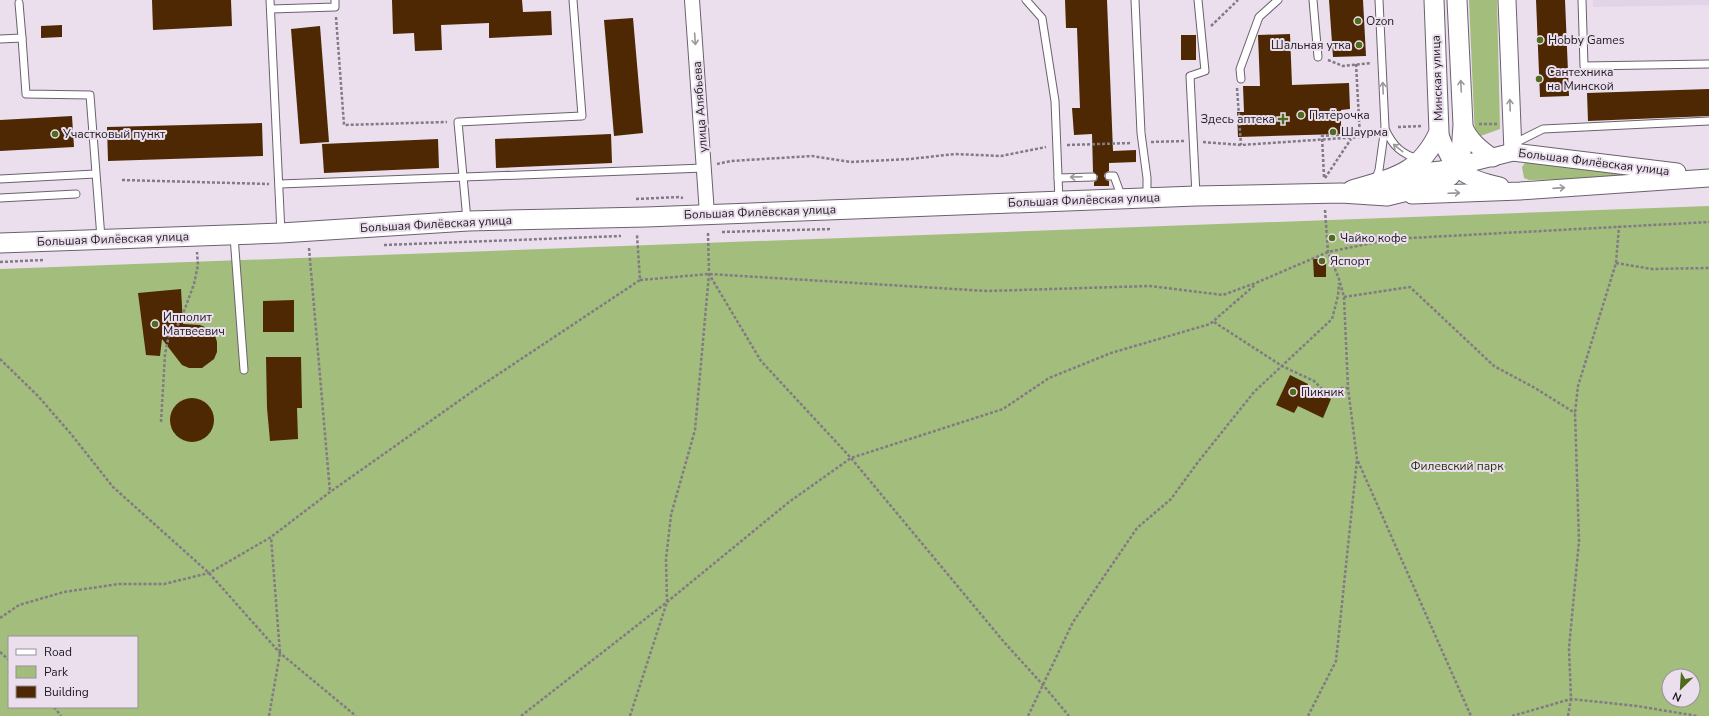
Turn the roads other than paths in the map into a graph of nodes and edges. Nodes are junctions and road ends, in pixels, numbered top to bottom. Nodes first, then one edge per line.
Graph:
1 (270, 0) edge
2 (573, 0) edge
3 (692, 0) edge
4 (1026, 0) edge
5 (1135, 0) edge
6 (1198, 0) edge
7 (1278, 0) edge
8 (1314, 0) edge
9 (1379, 0) edge
10 (1434, 0) edge
11 (1457, 0) edge
12 (1507, 0) edge
13 (1582, 0) edge
14 (19, 3) dead end
15 (335, 3) edge
16 (270, 9) junction
17 (22, 38) junction
18 (0, 39) edge
19 (1318, 57) road end
20 (1709, 64) edge
21 (1241, 79) road end
22 (1709, 121) edge
23 (1469, 125) junction
24 (1385, 127) junction
25 (1431, 129) junction
26 (1512, 148) junction
27 (1493, 158) junction
28 (1420, 160) junction
29 (1456, 167) junction
30 (704, 168) junction
31 (95, 174) junction
32 (1402, 174) junction
33 (1109, 176) dead end
34 (463, 177) junction
35 (1093, 177) dead end
36 (1709, 177) edge
37 (1058, 178) junction
38 (0, 179) edge
39 (280, 184) junction
40 (1381, 190) junction
41 (1520, 191) junction
42 (76, 194) dead end
43 (1196, 196) junction
44 (0, 198) edge
45 (1122, 198) junction
46 (1147, 198) junction
47 (1059, 201) junction
48 (468, 222) junction
49 (708, 224) junction
50 (282, 233) junction
51 (234, 235) junction
52 (102, 240) junction
53 (0, 243) edge
54 (244, 370) dead end

1 - 16 lane
2 - 34 lane
3 -> 30 street, улица Алябьева
4 - 37 lane
5 - 46 lane
6 - 43 lane
7 - 21 lane
8 - 19 lane
24 -> 9 lane
10 - 25 main road, Минская улица
23 -> 11 main road, Минская улица
26 -> 12 street
13 - 20 lane
14 - 17 lane
15 - 16 lane
16 - 39 lane
17 - 18 lane
17 - 31 lane
22 - 26 lane
23 - 27 street
23 - 29 main road, Минская улица
28 -> 24 lane
24 - 40 lane
25 - 28 main road, Минская улица
25 - 29 street, Большая Филёвская улица
26 - 27 street, Большая Филёвская улица
26 - 36 street, Большая Филёвская улица
27 - 29 street, Большая Филёвская улица
28 - 32 main road, Минская улица
29 - 32 street, Большая Филёвская улица
29 - 40 main road
29 - 41 street, Большая Филёвская улица
30 - 34 lane
30 - 49 street, улица Алябьева
31 - 38 lane
31 - 52 lane
32 - 40 main road, Минская улица
33 - 45 lane
34 - 39 lane
34 - 48 lane
35 -> 37 lane
41 -> 36 street, Большая Филёвская улица
37 - 47 lane
39 - 50 lane
40 -> 41 street, Большая Филёвская улица
40 - 43 main road, Большая Филёвская улица
42 - 44 lane
43 - 46 main road, Большая Филёвская улица
45 - 46 main road, Большая Филёвская улица
45 - 47 main road, Большая Филёвская улица
47 - 49 main road, Большая Филёвская улица
48 - 49 main road, Большая Филёвская улица
48 - 50 main road, Большая Филёвская улица
50 - 51 main road, Большая Филёвская улица
51 - 52 main road, Большая Филёвская улица
51 - 54 lane
52 - 53 main road, Большая Филёвская улица

